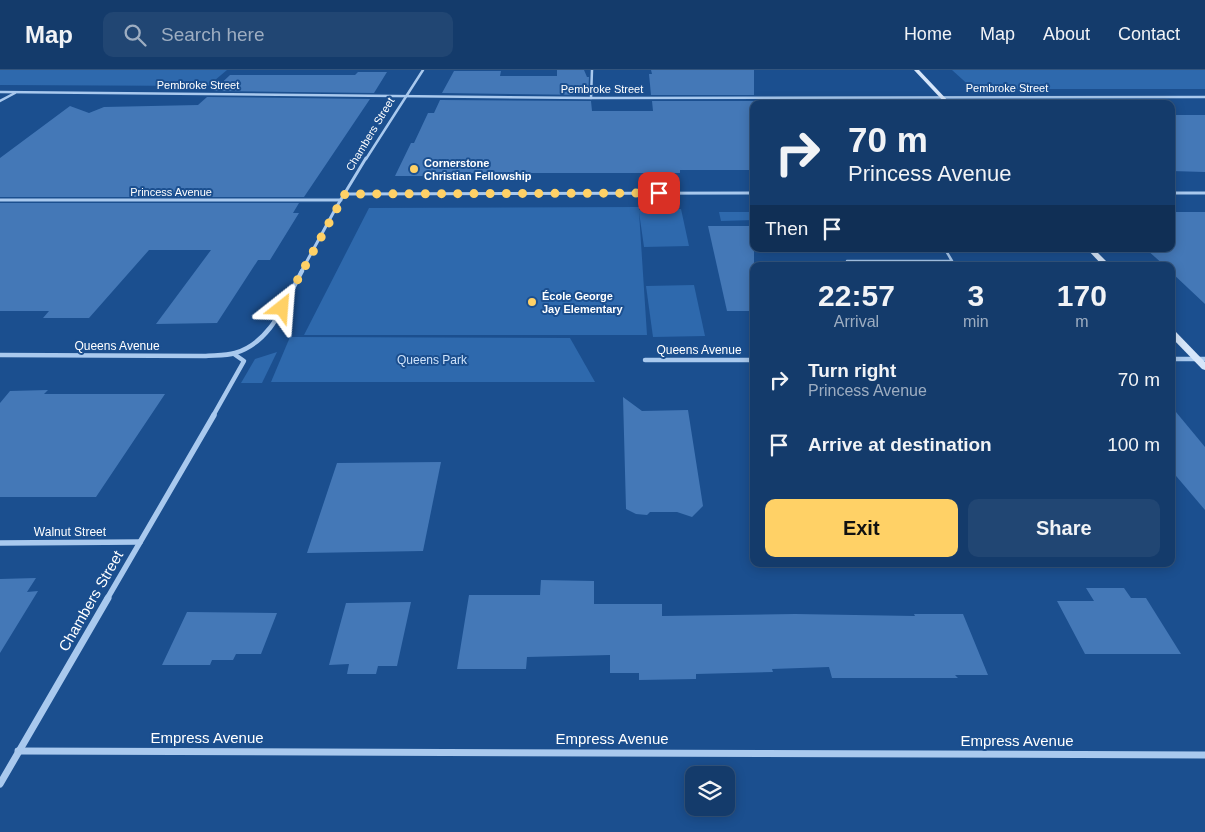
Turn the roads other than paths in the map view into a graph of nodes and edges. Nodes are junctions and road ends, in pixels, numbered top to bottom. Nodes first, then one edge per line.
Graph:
1 (423, 70) edge
2 (592, 70) edge
3 (916, 70) edge
4 (0, 92) edge
5 (15, 92) junction
6 (406, 96) junction
7 (942, 97) junction
8 (1205, 97) edge
9 (591, 98) junction
10 (945, 100) edge
11 (0, 102) edge
12 (750, 193) edge
13 (1175, 193) edge
14 (1205, 193) edge
15 (345, 194) junction
16 (0, 200) edge
17 (341, 200) junction
18 (947, 252) edge
19 (1093, 252) edge
20 (847, 261) dead end
21 (1103, 262) edge
22 (1175, 336) edge
23 (234, 354) junction
24 (0, 355) edge
25 (1175, 359) edge
26 (1201, 359) edge
27 (645, 360) dead end
28 (750, 360) edge
29 (1205, 367) edge
30 (140, 542) junction
31 (0, 543) edge
32 (18, 751) junction
33 (1205, 755) edge
34 (0, 784) edge

1 - 6 street, Chambers Street
2 - 9 street
3 - 7 main road
4 - 5 street, Pembroke Street
5 - 6 street, Pembroke Street
5 - 11 street
6 - 9 street, Pembroke Street
6 - 15 street, Chambers Street
7 - 8 street, Pembroke Street
7 - 9 street, Pembroke Street
7 - 10 main road
12 - 15 street
13 - 14 street
15 - 17 street, Chambers Street
16 - 17 street, Princess Avenue
17 - 23 street, Chambers Street
18 - 20 lane
19 - 21 main road
22 - 26 main road
23 - 24 street, Queens Avenue
23 - 30 street, Chambers Street
25 - 26 street
26 - 29 main road
27 - 28 street, Queens Avenue
30 - 31 street, Walnut Street
30 - 32 street, Chambers Street
32 - 33 street, Empress Avenue
32 - 34 street, Chambers Street

